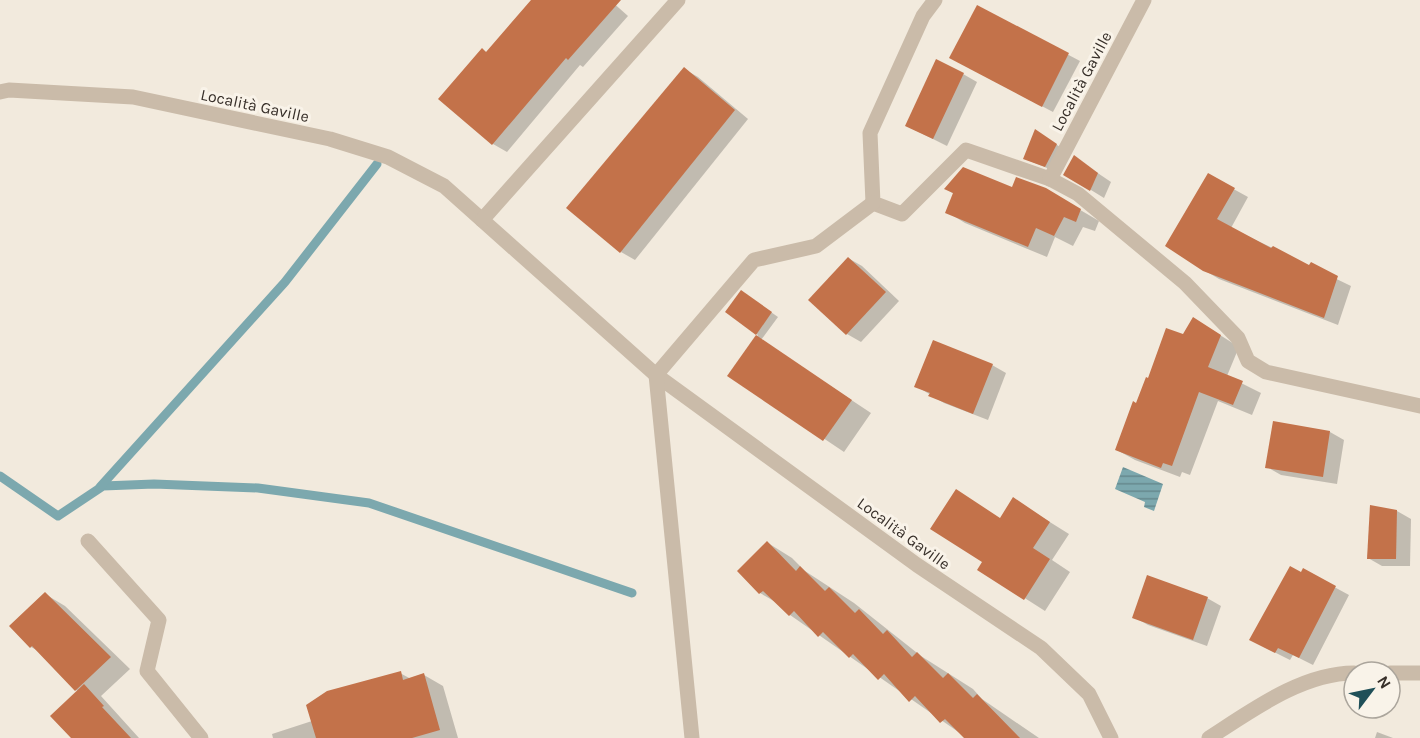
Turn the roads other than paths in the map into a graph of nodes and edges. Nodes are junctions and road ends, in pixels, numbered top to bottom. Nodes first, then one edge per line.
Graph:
1 (678, 0) edge
2 (935, 0) edge
3 (1144, 0) edge
4 (0, 92) edge
5 (1050, 179) junction
6 (873, 203) junction
7 (482, 220) junction
8 (656, 375) junction
9 (1420, 406) edge
10 (88, 541) dead end
11 (1342, 673) edge
12 (1402, 673) edge
13 (1420, 673) edge
14 (201, 738) edge
15 (692, 738) edge
16 (1111, 738) edge
17 (1209, 738) edge

1 - 7 street
2 - 6 street
3 - 5 street, Località Gaville
4 - 7 street, Località Gaville
5 - 6 street
5 - 9 street
6 - 8 street
7 - 8 street, Località Gaville
8 - 15 street
8 - 16 street, Località Gaville
10 - 14 street
11 - 17 street
12 - 13 street

